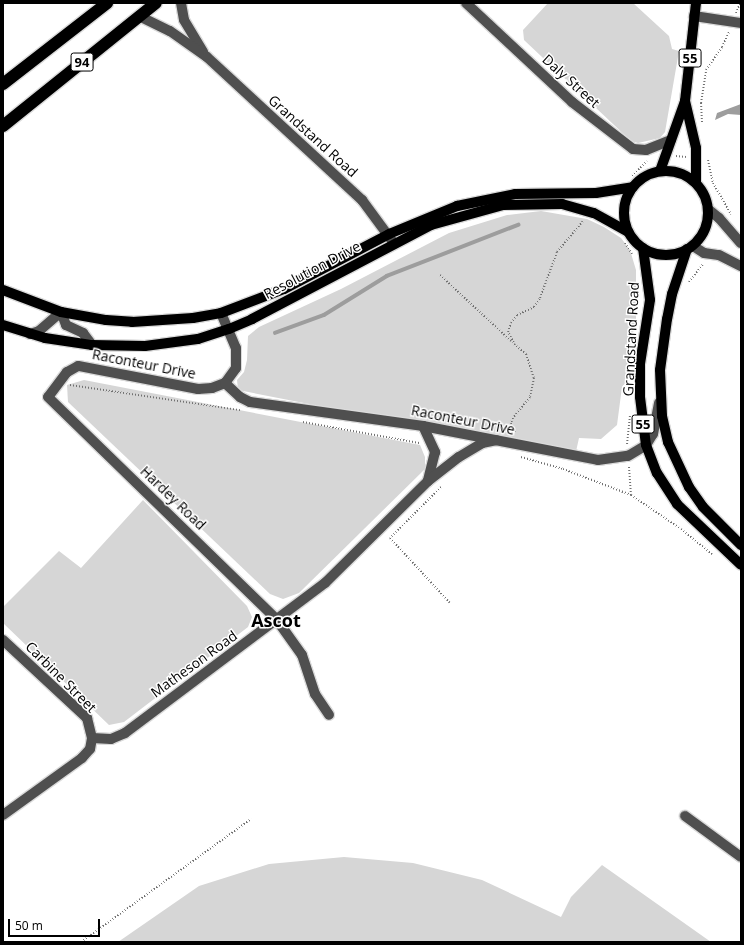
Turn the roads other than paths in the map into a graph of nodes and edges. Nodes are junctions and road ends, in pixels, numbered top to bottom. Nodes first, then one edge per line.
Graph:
1 (107, 3) edge
2 (156, 3) edge
3 (181, 3) edge
4 (466, 3) edge
5 (696, 3) edge
6 (138, 16) junction
7 (694, 16) junction
8 (737, 23) edge
9 (207, 57) junction
10 (3, 84) edge
11 (685, 101) junction
12 (3, 126) edge
13 (671, 140) junction
14 (660, 171) junction
15 (630, 183) junction
16 (696, 183) junction
17 (709, 210) junction
18 (625, 235) junction
19 (391, 238) junction
20 (741, 243) edge
21 (643, 248) junction
22 (690, 248) junction
23 (741, 266) edge
24 (3, 290) edge
25 (61, 312) junction
26 (221, 313) junction
27 (3, 325) edge
28 (229, 329) junction
29 (30, 334) junction
30 (92, 345) junction
31 (225, 383) junction
32 (660, 394) junction
33 (48, 398) joint
34 (424, 426) junction
35 (497, 440) junction
36 (646, 445) junction
37 (428, 481) junction
38 (741, 545) edge
39 (741, 566) edge
40 (277, 620) junction
41 (3, 640) edge
42 (329, 715) dead end
43 (92, 738) junction
44 (3, 815) edge
45 (685, 816) dead end
46 (741, 857) edge

1 - 10 highway, 94
2 - 6 highway, 94
3 - 9 street, Grandstand Road
4 - 13 street, Daly Street
5 - 7 main road, 55
6 - 9 street, Grandstand Road
6 - 12 highway, 94
7 - 8 street
7 - 11 main road, 55
9 - 19 street, Grandstand Road
11 - 13 main road, 55
11 - 16 main road, 55
13 - 14 main road, 55
14 - 15 main road
14 - 16 main road
15 - 18 main road
15 - 19 main road, Resolution Drive
16 - 17 main road
17 - 20 street
17 - 22 main road, 55
18 - 19 main road, Resolution Drive
18 - 21 main road
19 - 26 main road, Resolution Drive
19 - 28 main road, Resolution Drive
21 - 22 main road
21 - 36 main road, Grandstand Road / 55
22 - 23 street
22 - 32 main road, 55
24 - 25 main road, Resolution Drive
25 - 26 main road, Resolution Drive
25 - 29 street
25 - 30 street
26 - 28 street
27 - 29 main road, Resolution Drive
28 - 30 main road, Resolution Drive
28 - 31 street
29 - 30 main road, Resolution Drive
31 - 33 street, Raconteur Drive
31 - 34 street, Raconteur Drive
32 - 36 street
32 - 38 main road, 55
33 - 40 street, Hardey Road
34 - 35 street, Raconteur Drive
34 - 37 street
35 - 36 street, Raconteur Drive
35 - 37 street, Matheson Road
36 - 39 main road, Grandstand Road / 55
37 - 40 street, Matheson Road
40 - 42 street, Hardey Road
40 - 43 street, Matheson Road
41 - 43 street, Carbine Street
43 - 44 street
45 - 46 street

